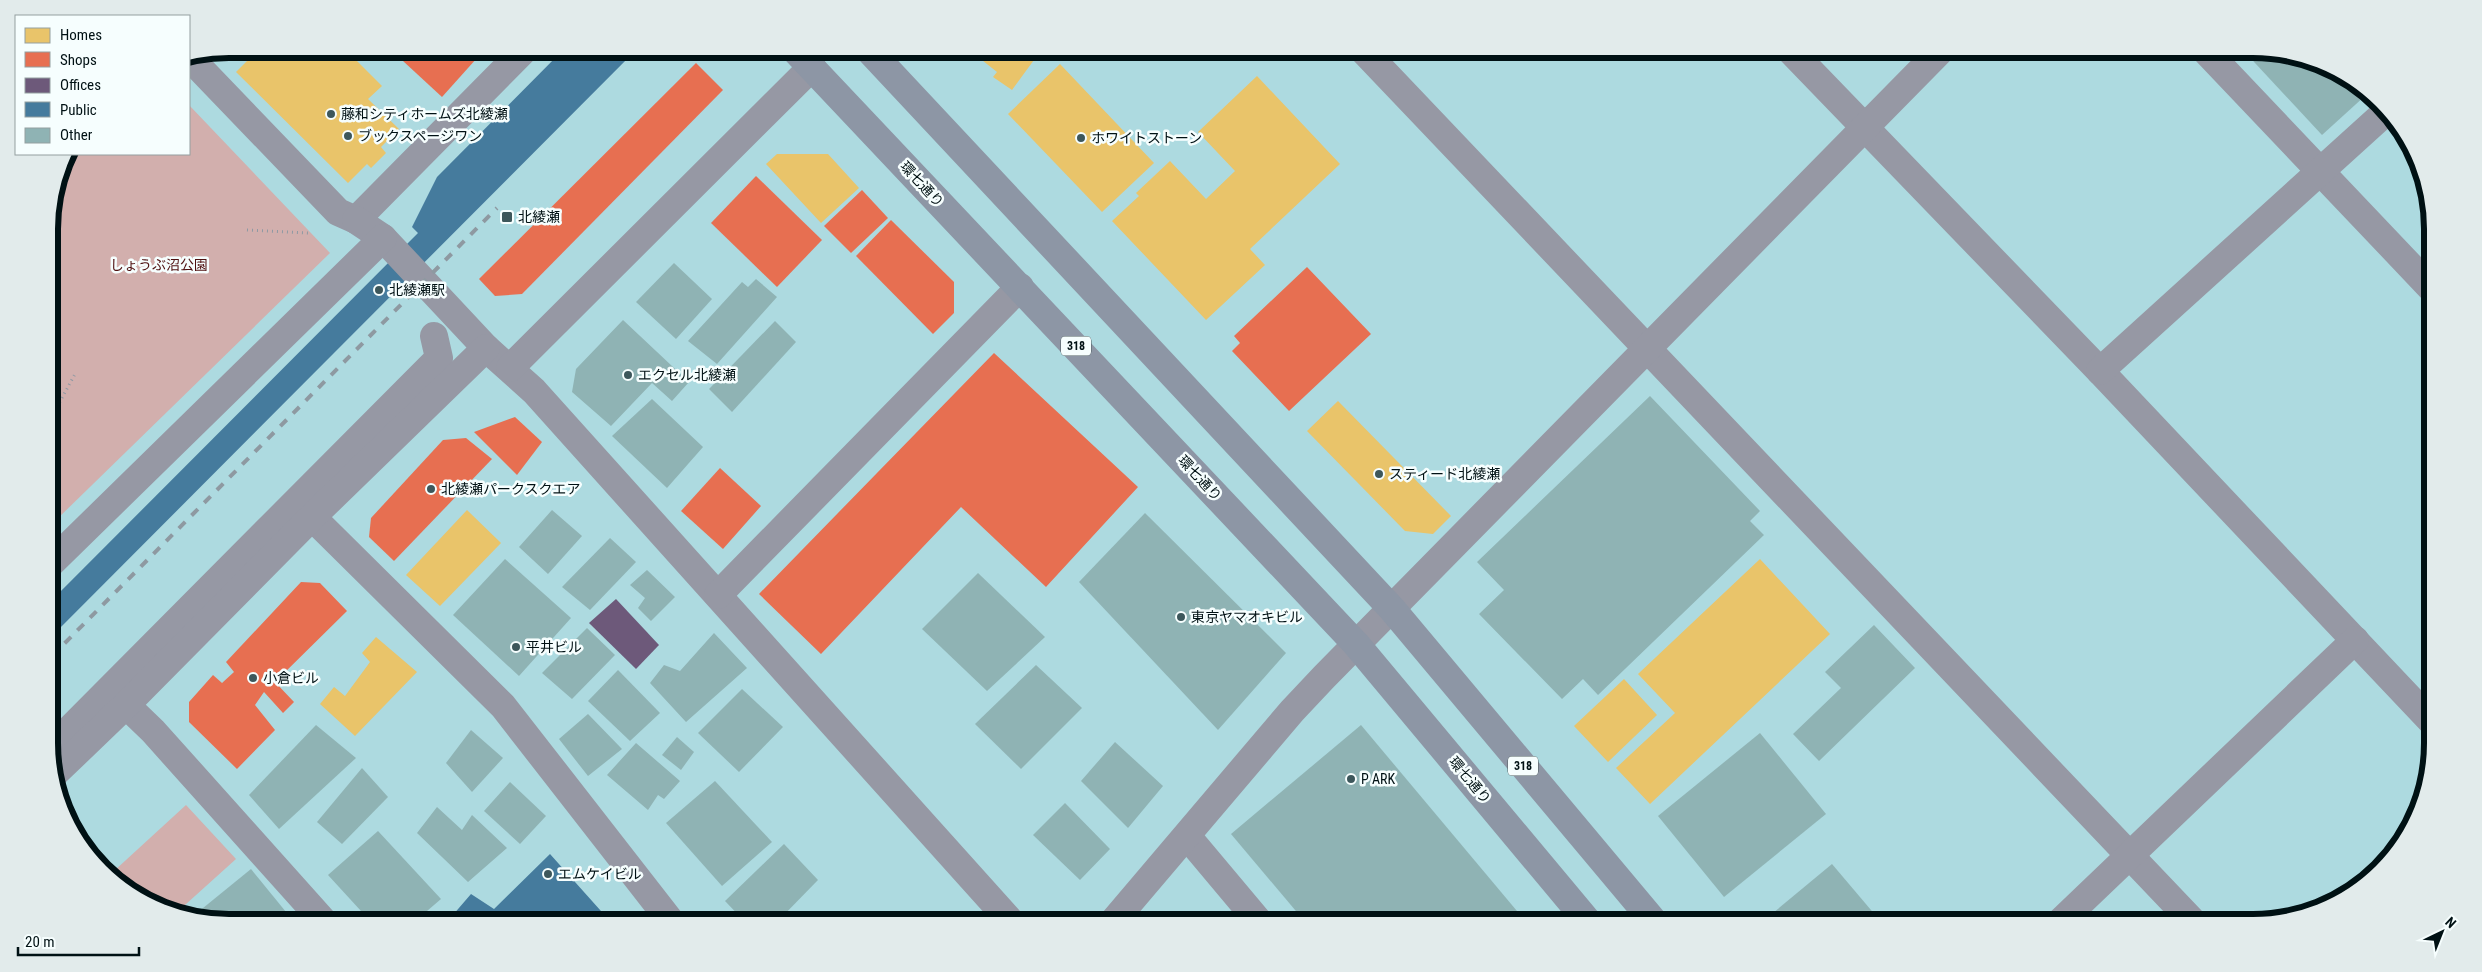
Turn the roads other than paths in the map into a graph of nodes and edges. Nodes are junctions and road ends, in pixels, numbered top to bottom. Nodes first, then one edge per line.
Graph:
1 (515, 58) edge
2 (804, 58) edge
3 (876, 58) edge
4 (1371, 58) edge
5 (1798, 58) edge
6 (1933, 58) edge
7 (2213, 58) edge
8 (193, 61) edge
9 (2382, 116) edge
10 (1864, 128) junction
11 (2319, 170) junction
12 (347, 216) junction
13 (383, 238) junction
14 (2424, 281) edge
15 (1020, 287) junction
16 (434, 336) dead end
17 (486, 348) junction
18 (1647, 349) junction
19 (510, 368) junction
20 (2100, 371) junction
21 (312, 517) junction
22 (58, 556) edge
23 (718, 596) junction
24 (1392, 609) junction
25 (2355, 640) junction
26 (1356, 644) junction
27 (126, 706) junction
28 (2424, 713) edge
29 (58, 741) edge
30 (60, 769) edge
31 (1187, 836) junction
32 (2130, 855) junction
33 (317, 914) edge
34 (665, 914) edge
35 (1004, 914) edge
36 (1120, 914) edge
37 (1252, 914) edge
38 (1581, 914) edge
39 (1646, 914) edge
40 (2068, 914) edge
41 (2186, 914) edge

1 - 12 street
2 - 15 main road, 環七通り / 318
2 - 19 street
3 - 24 main road, 318
4 - 18 street
5 - 10 street
6 - 10 street
7 - 11 street
8 - 12 street
9 - 11 street
10 - 18 street
10 - 20 street
11 - 14 street
11 - 20 street
12 - 13 street
13 - 17 street
13 - 22 street
15 - 23 street
15 - 26 main road, 環七通り / 318
16 - 29 street
17 - 19 street
17 - 21 street
18 - 24 street
18 - 32 street
19 - 23 street
20 - 25 street
21 - 27 street
21 - 34 street
23 - 35 street
24 - 26 street
24 - 39 main road, 318
25 - 28 street
25 - 32 street
26 - 31 street
26 - 38 main road, 環七通り / 318
27 - 30 street
27 - 33 street
31 - 36 street
31 - 37 street
32 - 40 street
32 - 41 street

